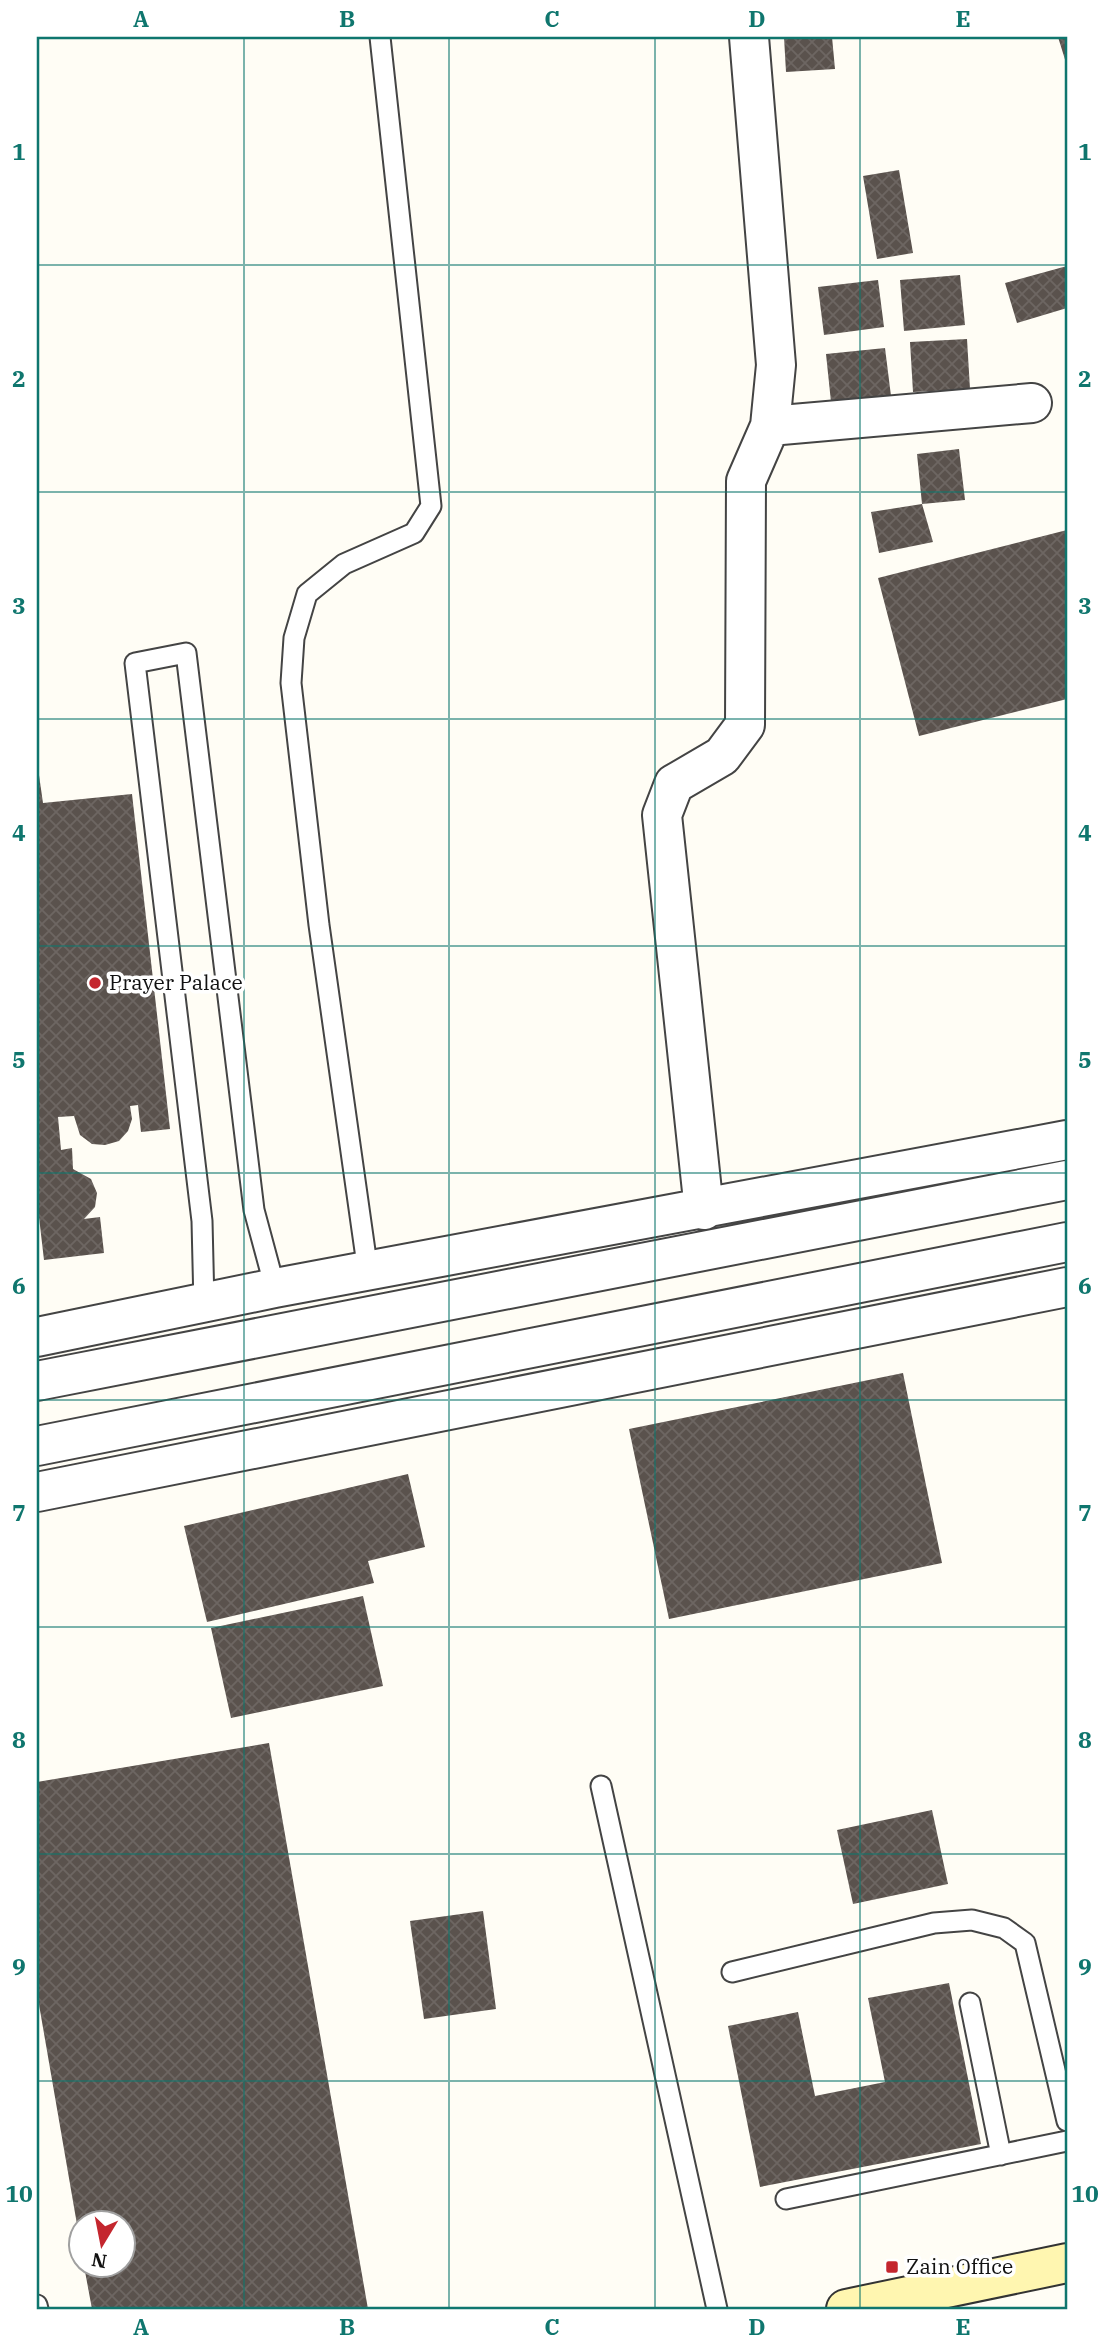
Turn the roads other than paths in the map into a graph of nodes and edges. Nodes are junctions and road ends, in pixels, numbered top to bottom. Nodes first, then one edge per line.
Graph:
1 (380, 37) edge
2 (749, 37) edge
3 (1032, 403) dead end
4 (771, 426) junction
5 (1067, 1140) edge
6 (1067, 1180) edge
7 (704, 1210) junction
8 (1067, 1242) edge
9 (368, 1272) junction
10 (1067, 1287) edge
11 (275, 1288) junction
12 (204, 1305) junction
13 (37, 1337) edge
14 (37, 1381) edge
15 (37, 1446) edge
16 (37, 1492) edge
17 (601, 1786) dead end
18 (732, 1972) dead end
19 (970, 2003) dead end
20 (1067, 2121) edge
21 (1067, 2141) edge
22 (1001, 2155) junction
23 (786, 2199) dead end
24 (1067, 2263) edge
25 (717, 2309) edge
26 (846, 2309) edge

1 - 9 lane
2 - 4 street
3 - 4 street
4 - 7 street
5 - 7 street
6 - 14 street
7 - 9 street
8 - 15 street
9 - 11 street
10 - 16 street
11 - 12 street
11 - 12 lane
12 - 13 street
17 - 25 lane
18 - 20 lane
19 - 22 lane
21 - 22 lane
22 - 23 lane
24 - 26 main road

